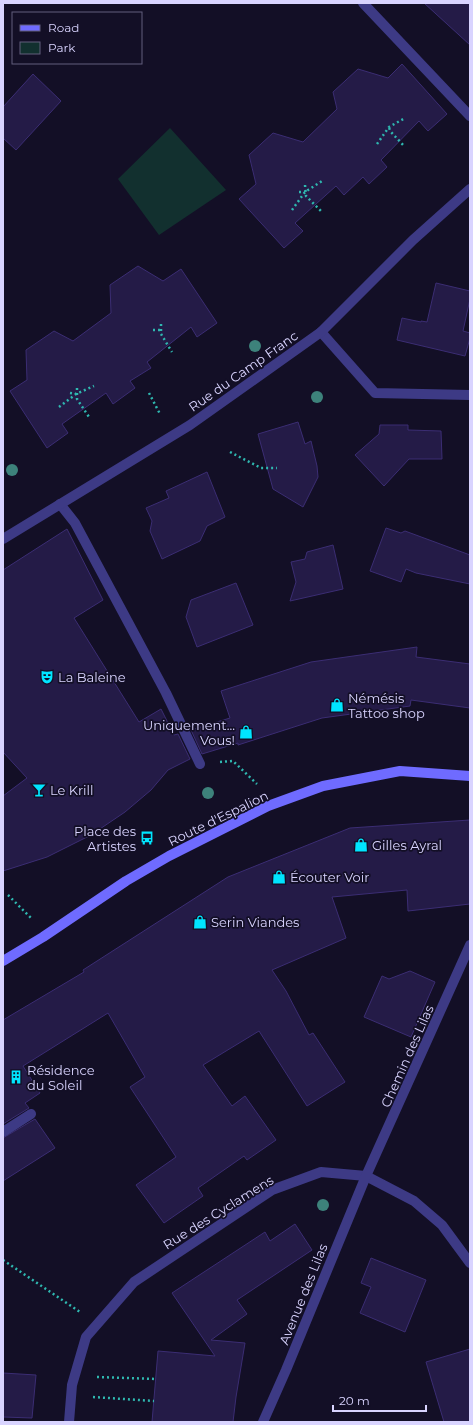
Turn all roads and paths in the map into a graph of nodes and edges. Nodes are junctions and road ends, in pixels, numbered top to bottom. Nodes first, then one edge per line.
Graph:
1 (363, 3) edge
2 (470, 116) edge
3 (405, 118) dead end
4 (389, 127) junction
5 (384, 128) dead end
6 (376, 144) dead end
7 (405, 147) dead end
8 (322, 181) dead end
9 (305, 185) dead end
10 (470, 188) edge
11 (299, 192) dead end
12 (305, 192) junction
13 (292, 210) dead end
14 (322, 212) dead end
15 (161, 324) dead end
16 (153, 330) dead end
17 (161, 330) junction
18 (321, 332) junction
19 (172, 352) dead end
20 (94, 386) dead end
21 (77, 388) dead end
22 (70, 393) dead end
23 (149, 393) dead end
24 (76, 394) junction
25 (470, 395) edge
26 (59, 407) dead end
27 (160, 414) dead end
28 (89, 417) dead end
29 (230, 452) dead end
30 (277, 468) dead end
31 (60, 504) junction
32 (4, 537) edge
33 (200, 764) joint
34 (470, 776) edge
35 (257, 784) dead end
36 (8, 895) dead end
37 (36, 923) dead end
38 (470, 945) edge
39 (3, 961) edge
40 (31, 1114) dead end
41 (3, 1132) edge
42 (366, 1176) junction
43 (3, 1260) edge
44 (470, 1263) edge
45 (82, 1313) dead end
46 (97, 1377) dead end
47 (156, 1379) dead end
48 (93, 1397) dead end
49 (154, 1401) dead end
50 (69, 1422) edge
51 (263, 1422) edge

1 - 2 street
3 - 4 path
4 - 5 path
4 - 6 path
4 - 7 path
8 - 12 path
9 - 12 path
10 - 18 street, Rue du Camp Franc
11 - 12 path
12 - 13 path
12 - 14 path
15 - 17 path
16 - 17 path
17 - 19 path
18 - 25 street
18 - 31 street, Rue du Camp Franc
20 - 24 path
21 - 24 path
22 - 24 path
23 - 27 path
24 - 26 path
24 - 28 path
29 - 30 path
31 - 32 street, Rue du Camp Franc
31 - 33 street
33 - 35 path
34 - 39 main road, Route d'Espalion
36 - 37 path
38 - 42 street, Chemin des Lilas
40 - 41 street
42 - 44 street, Rue des Cyclamens
42 - 50 street, Rue des Cyclamens
42 - 51 street, Avenue des Lilas
43 - 45 path
46 - 47 path
48 - 49 path

